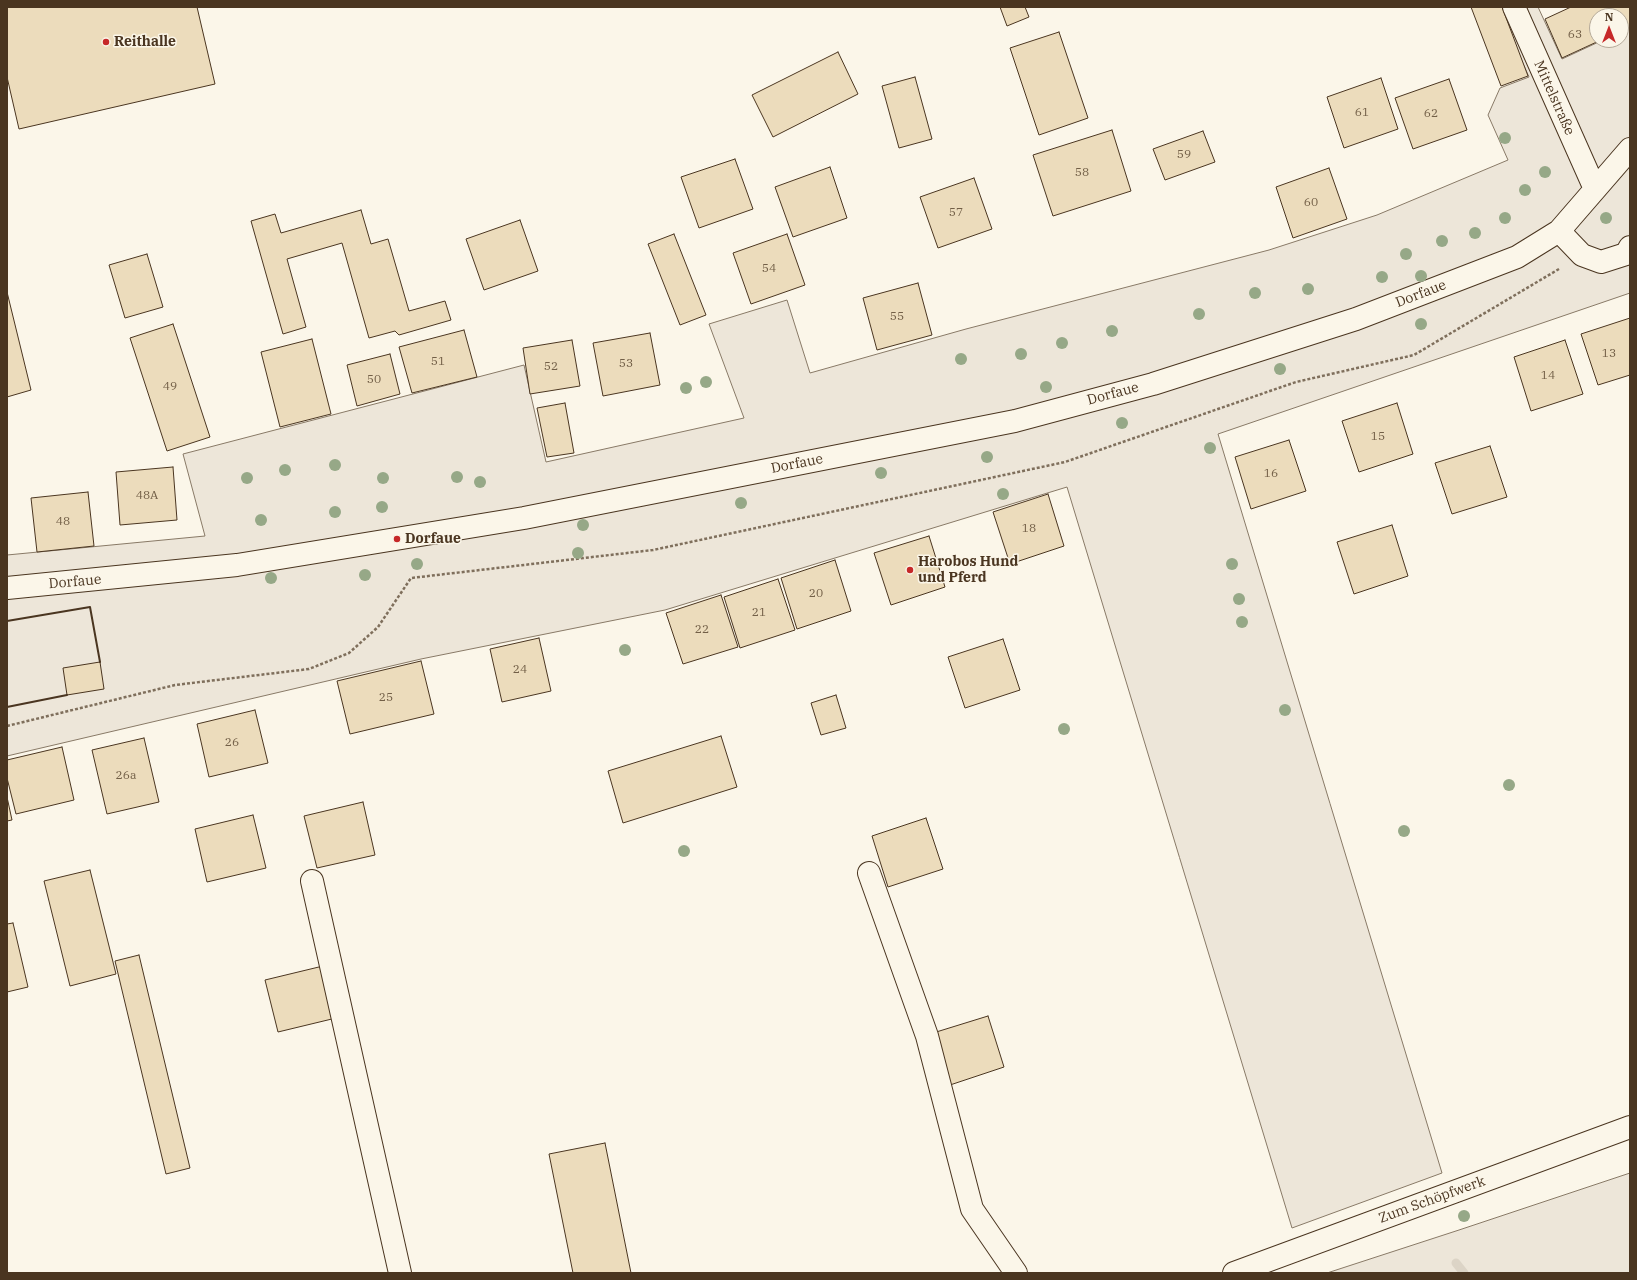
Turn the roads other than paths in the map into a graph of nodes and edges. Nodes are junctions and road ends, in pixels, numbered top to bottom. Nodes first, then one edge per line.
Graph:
1 (1514, 7) edge
2 (1630, 149) edge
3 (1595, 189) junction
4 (1559, 231) junction
5 (1630, 247) edge
6 (7, 588) edge
7 (869, 873) dead end
8 (312, 881) dead end
9 (1630, 1127) edge
10 (400, 1273) edge
11 (1016, 1273) edge
12 (1234, 1273) edge

1 - 3 street, Mittelstraße
2 - 3 street, Dorfaue
3 - 4 street, Dorfaue
4 - 5 street
4 - 6 street, Dorfaue
7 - 11 street
8 - 10 street
9 - 12 street, Zum Schöpfwerk

